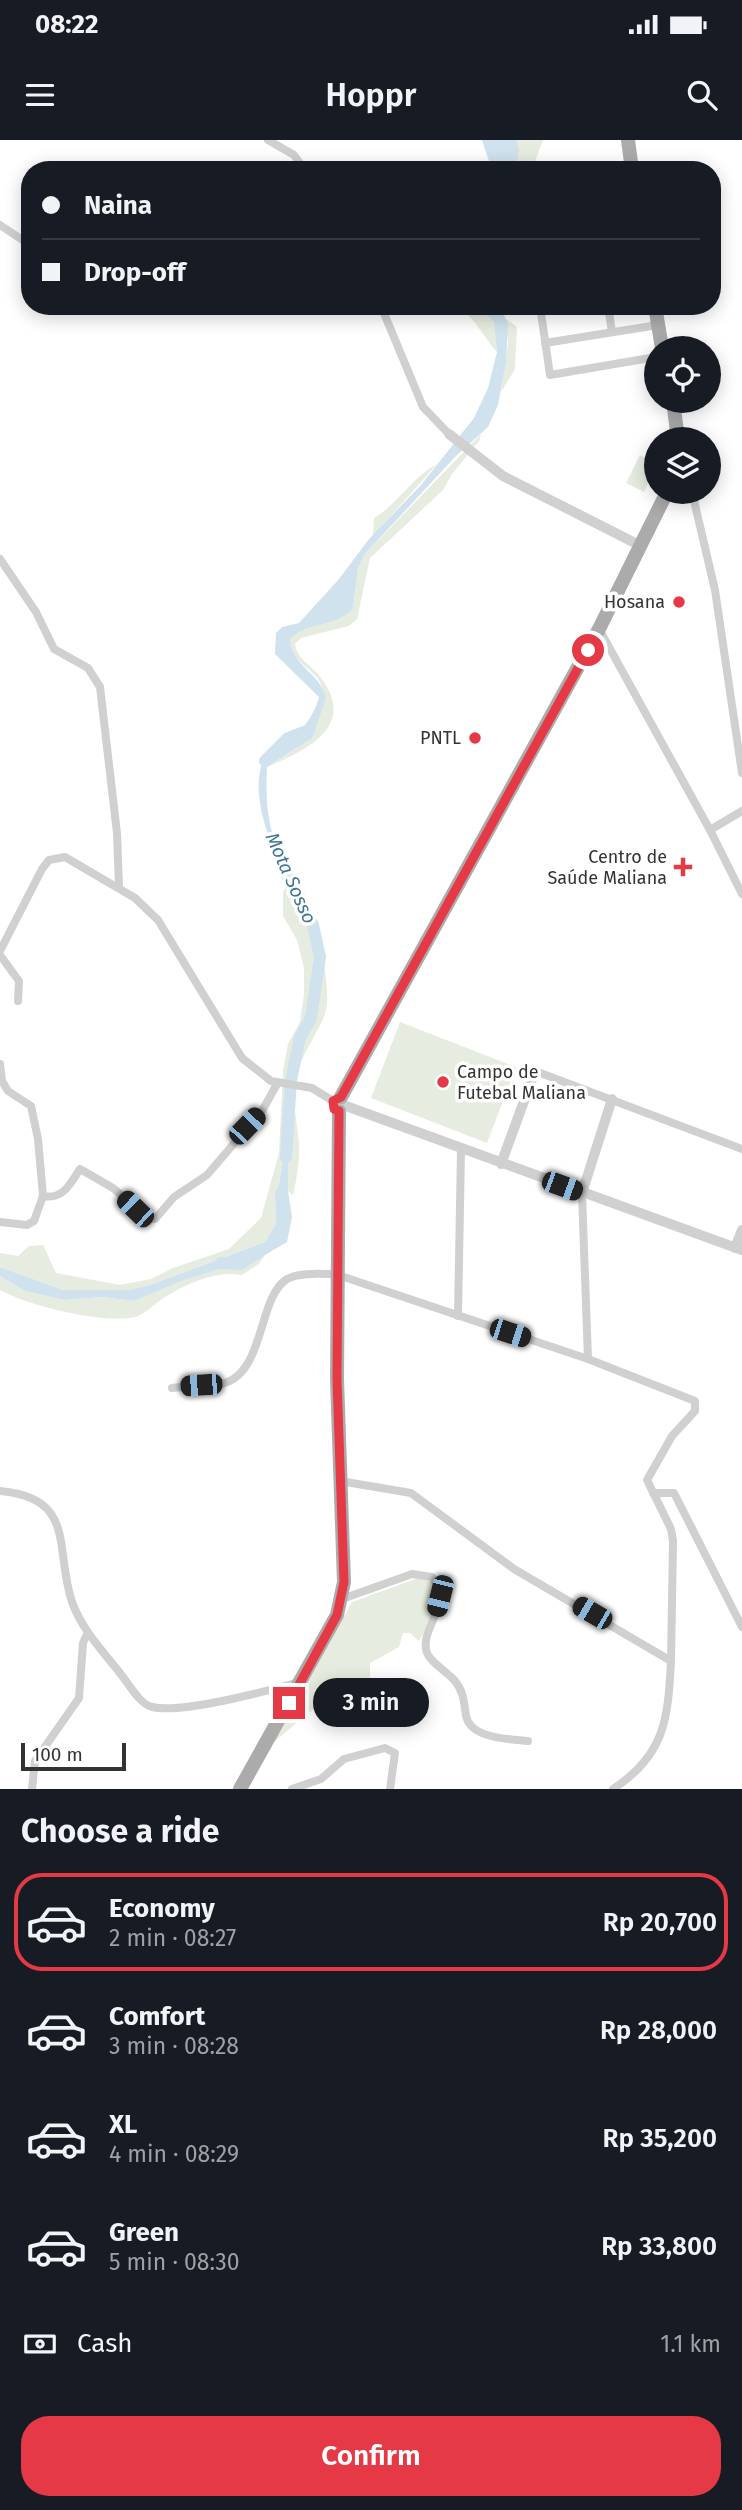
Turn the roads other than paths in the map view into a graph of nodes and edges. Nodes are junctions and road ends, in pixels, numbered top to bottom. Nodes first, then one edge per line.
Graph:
1 (268, 140) edge
2 (628, 140) edge
3 (298, 161) edge
4 (631, 161) edge
5 (0, 225) edge
6 (21, 239) edge
7 (385, 315) edge
8 (541, 315) edge
9 (609, 315) edge
10 (656, 315) edge
11 (658, 325) junction
12 (612, 332) junction
13 (660, 336) edge
14 (545, 343) junction
15 (644, 359) edge
16 (449, 434) joint
17 (661, 504) edge
18 (695, 504) edge
19 (641, 546) junction
20 (0, 559) edge
21 (599, 629) junction
22 (742, 703) edge
23 (732, 705) junction
24 (742, 774) edge
25 (742, 810) edge
26 (710, 830) junction
27 (119, 887) junction
28 (742, 894) edge
29 (0, 953) edge
30 (18, 1001) dead end
31 (0, 1064) edge
32 (535, 1071) joint
33 (277, 1084) junction
34 (612, 1099) junction
35 (340, 1104) junction
36 (742, 1149) edge
37 (461, 1150) junction
38 (501, 1164) junction
39 (583, 1193) junction
40 (43, 1196) junction
41 (0, 1222) edge
42 (742, 1230) edge
43 (739, 1249) edge
44 (335, 1274) junction
45 (458, 1316) junction
46 (588, 1359) junction
47 (172, 1388) dead end
48 (340, 1481) junction
49 (0, 1491) edge
50 (653, 1493) junction
51 (342, 1599) junction
52 (742, 1627) edge
53 (87, 1634) junction
54 (671, 1661) junction
55 (301, 1682) junction
56 (528, 1741) dead end
57 (32, 1789) edge
58 (240, 1789) edge
59 (292, 1789) edge
60 (390, 1789) edge
61 (613, 1789) edge

1 - 3 street
2 - 4 main road
5 - 6 street
7 - 16 street
8 - 14 street
9 - 12 street
10 - 11 main road
11 - 12 street
11 - 13 main road
12 - 14 street
14 - 15 street
16 - 19 street
17 - 19 main road
18 - 23 street
19 - 21 main road
20 - 27 street
21 - 26 street
21 - 35 main road
22 - 23 street
23 - 24 street
25 - 26 street
26 - 28 street
27 - 29 street
27 - 33 street
29 - 30 street
31 - 40 street
32 - 34 street
32 - 38 street
33 - 35 street
33 - 40 street
34 - 36 street
34 - 39 street
35 - 37 street
35 - 44 main road
37 - 38 street
37 - 45 street
38 - 39 street
39 - 43 street
39 - 46 street
40 - 41 street
42 - 43 street
44 - 45 street
44 - 47 street
44 - 48 main road
45 - 46 street
46 - 50 street
48 - 51 main road
48 - 54 street
49 - 53 street
50 - 52 street
50 - 54 street
51 - 55 main road
51 - 56 street
53 - 55 street
53 - 57 street
54 - 61 street
55 - 58 main road
59 - 60 street

